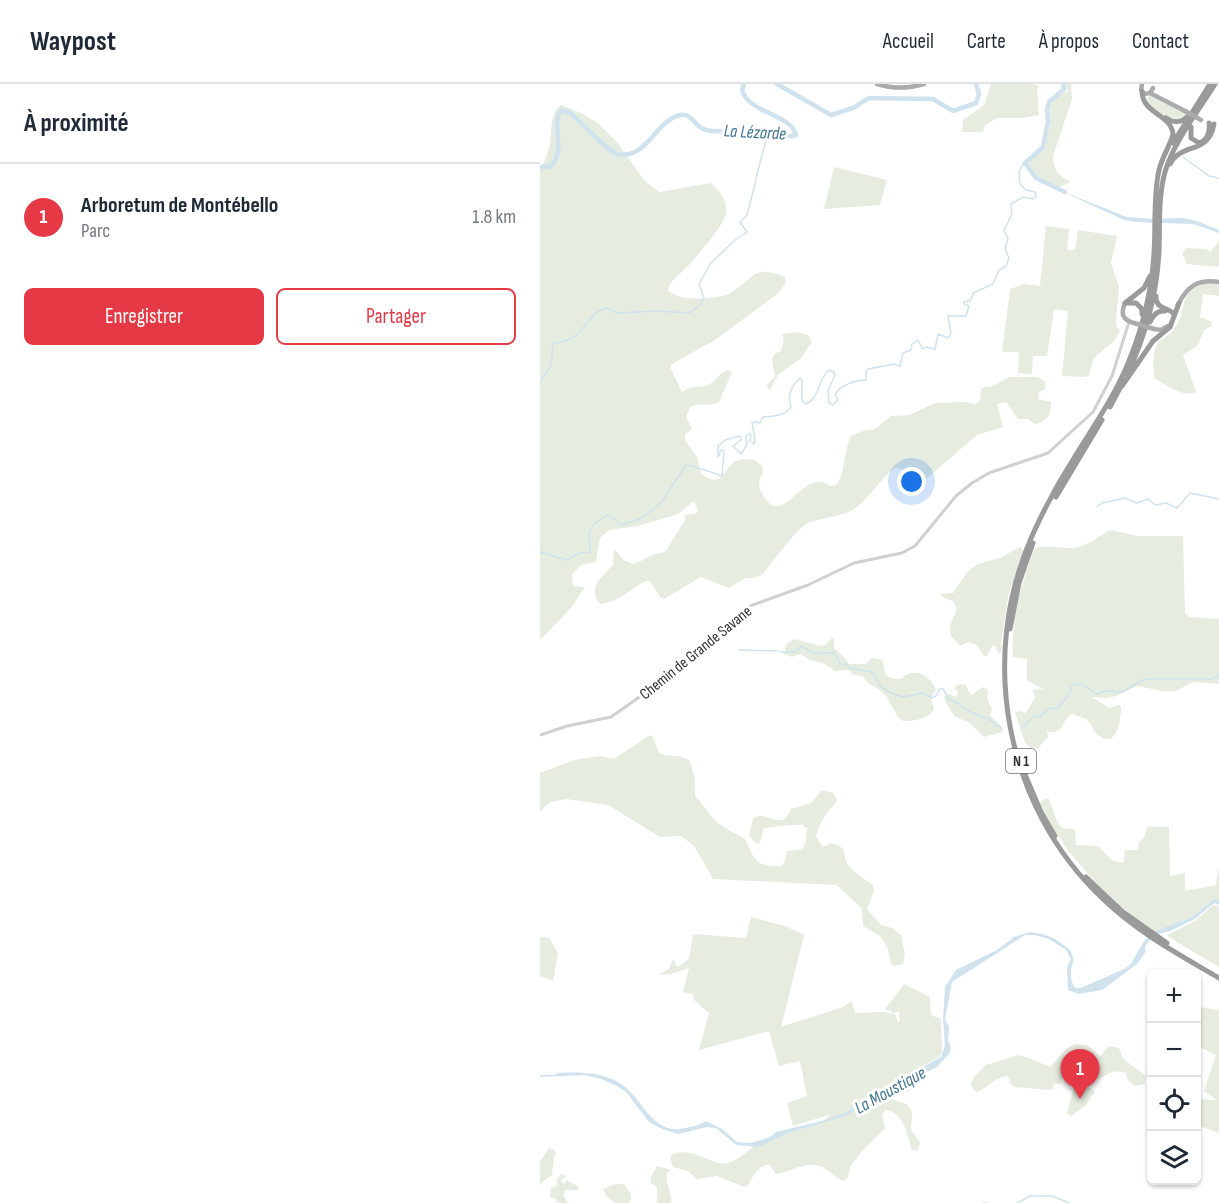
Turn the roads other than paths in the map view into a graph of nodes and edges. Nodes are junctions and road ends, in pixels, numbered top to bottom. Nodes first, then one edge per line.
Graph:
1 (877, 84) edge
2 (924, 84) edge
3 (1210, 84) edge
4 (1215, 84) edge
5 (1141, 87) edge
6 (1150, 90) edge
7 (1206, 95) junction
8 (1211, 123) junction
9 (1159, 187) junction
10 (1157, 229) junction
11 (1155, 241) junction
12 (1159, 251) junction
13 (1219, 282) edge
14 (1125, 303) junction
15 (1178, 305) junction
16 (1172, 315) junction
17 (1132, 322) junction
18 (1135, 351) junction
19 (1122, 386) junction
20 (540, 735) edge
21 (1149, 934) junction
22 (1219, 976) edge

1 - 2 main road
3 - 7 highway, N 1
4 - 7 highway, N 1
5 - 6 main road
5 - 9 highway
6 - 7 highway
6 - 8 main road, bridge
7 - 8 highway
7 - 9 highway, N 1
8 - 9 highway
9 - 10 highway, N 1
10 - 11 highway, N 1
10 - 12 highway, N 1
11 - 14 highway
11 - 18 highway, N 1
12 - 16 highway
12 - 18 highway, N 1
13 - 15 main road
14 - 17 main road
14 - 18 highway
15 - 16 highway
15 - 19 highway
16 - 17 main road, bridge
16 - 18 highway
17 - 20 street, Chemin de Grande Savane
18 - 19 highway, N 1
18 - 21 highway, N 1
19 - 21 highway, N 1
21 - 22 highway, N 1

